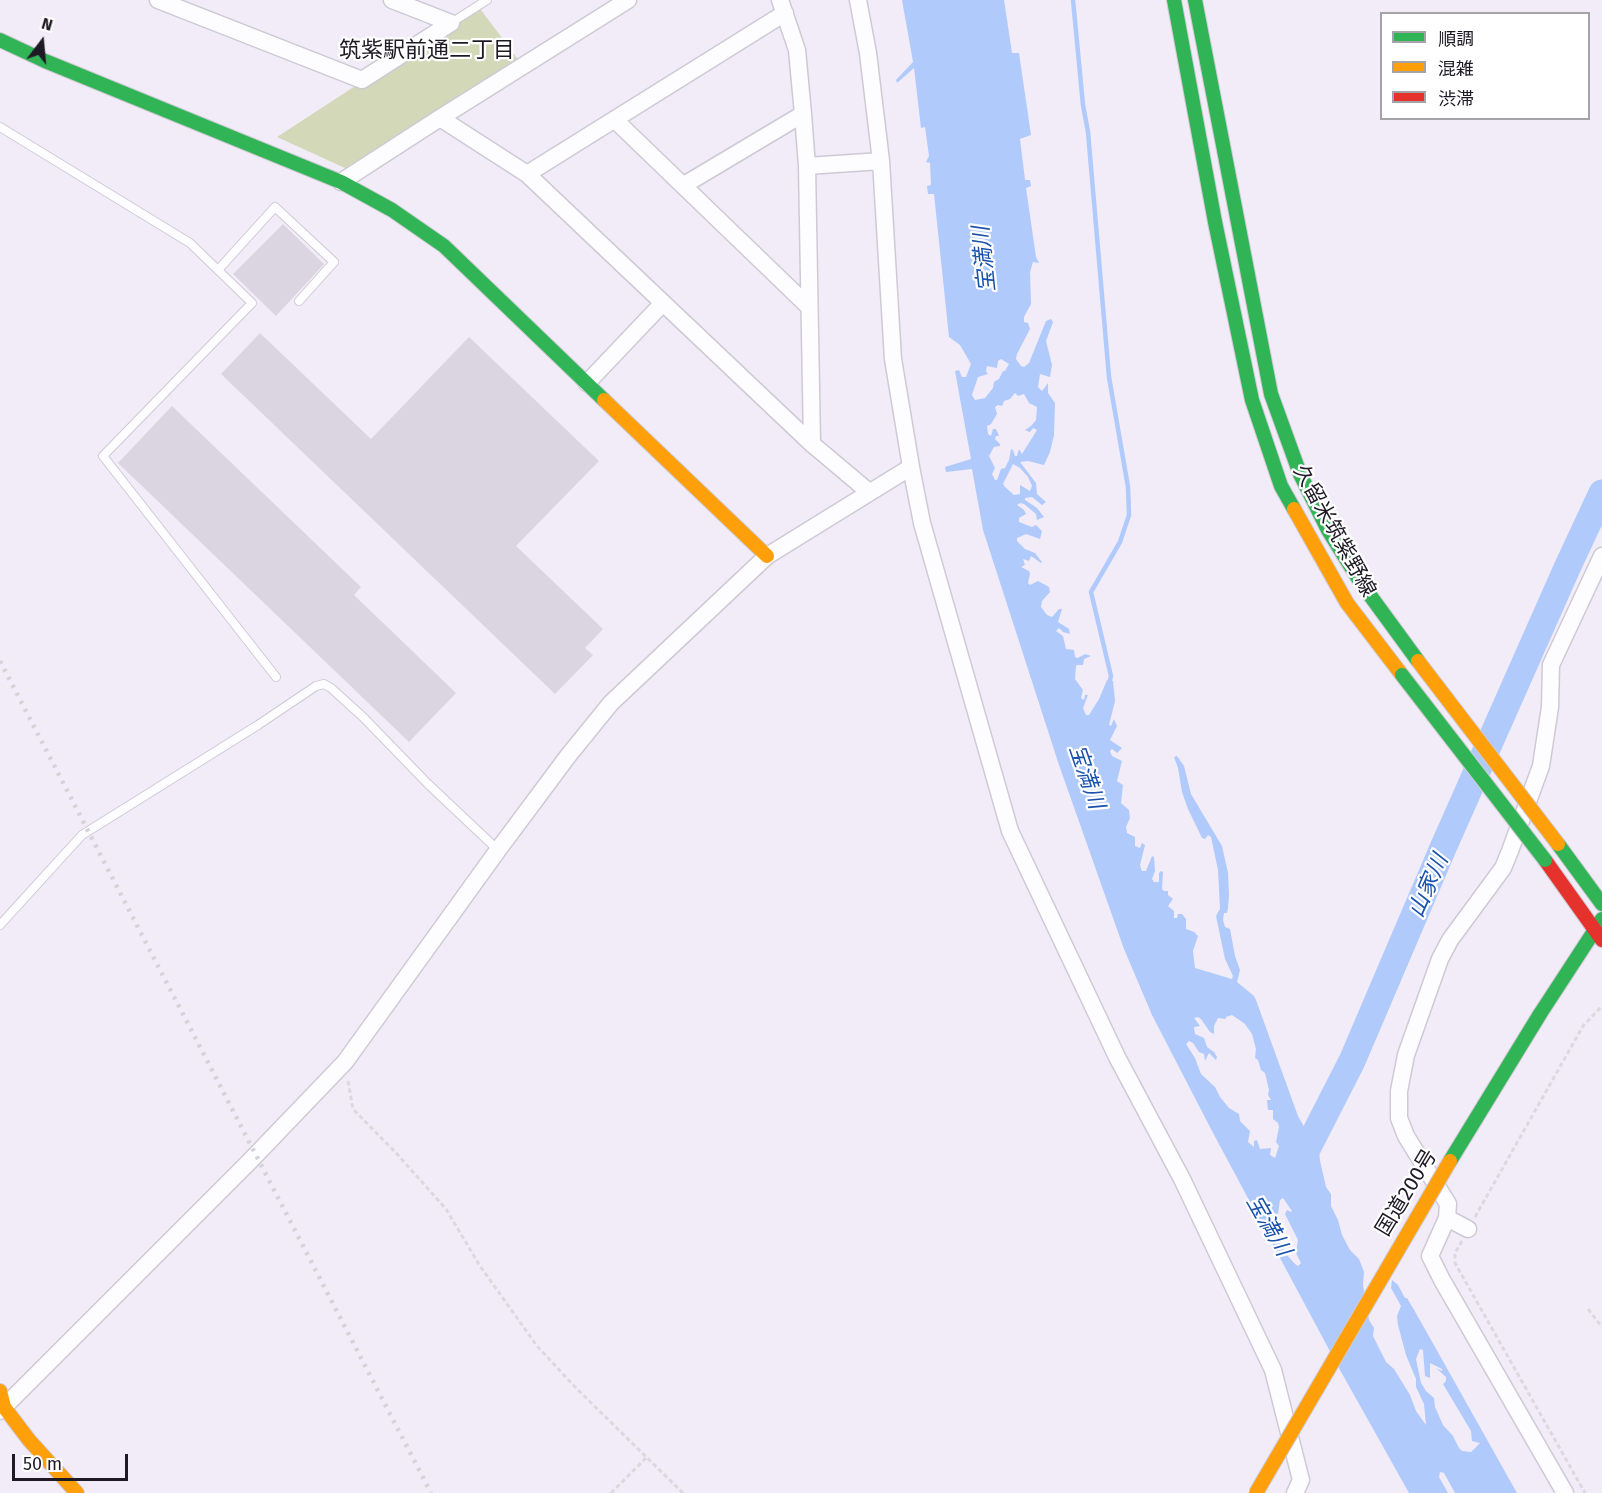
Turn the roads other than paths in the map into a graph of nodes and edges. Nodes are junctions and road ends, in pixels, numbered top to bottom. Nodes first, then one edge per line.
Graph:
1 (158, 0) edge
2 (392, 0) edge
3 (487, 0) edge
4 (628, 0) edge
5 (858, 0) edge
6 (1174, 0) edge
7 (1196, 0) edge
8 (783, 6) edge
9 (451, 23) junction
10 (0, 40) edge
11 (803, 114) junction
12 (440, 118) junction
13 (615, 120) junction
14 (0, 127) edge
15 (881, 161) junction
16 (807, 166) junction
17 (526, 174) junction
18 (341, 182) junction
19 (684, 185) junction
20 (218, 270) junction
21 (299, 301) dead end
22 (663, 303) junction
23 (808, 306) junction
24 (587, 383) junction
25 (812, 444) junction
26 (911, 467) junction
27 (869, 492) junction
28 (767, 556) junction
29 (1602, 556) edge
30 (276, 677) dead end
31 (498, 850) junction
32 (1602, 904) edge
33 (0, 925) edge
34 (1599, 930) edge
35 (1447, 1218) junction
36 (1468, 1229) road end
37 (1, 1403) edge
38 (77, 1493) edge
39 (1256, 1493) edge
40 (1295, 1493) edge
41 (1566, 1493) edge

1 - 9 street
2 - 9 street
3 - 9 lane
4 - 12 street
5 - 15 street
6 - 34 main road, 久留米筑紫野線, bridge
7 - 32 main road, 久留米筑紫野線, bridge
8 - 11 street
8 - 13 street
10 - 18 main road
11 - 16 street
11 - 19 street
12 - 17 street
12 - 18 street
13 - 17 street
13 - 19 street
14 - 20 lane
15 - 16 street
15 - 26 street
16 - 23 street
17 - 22 street
18 - 24 main road
19 - 23 street
20 - 21 lane
20 - 30 lane
22 - 24 street
22 - 25 street
23 - 25 street
24 - 28 main road
25 - 27 street
26 - 27 street
26 - 40 street
27 - 28 street
28 - 31 street
29 - 35 street
31 - 33 lane
31 - 37 street
34 - 39 main road, 国道200号, bridge
35 - 36 street
35 - 41 street
37 - 38 main road

